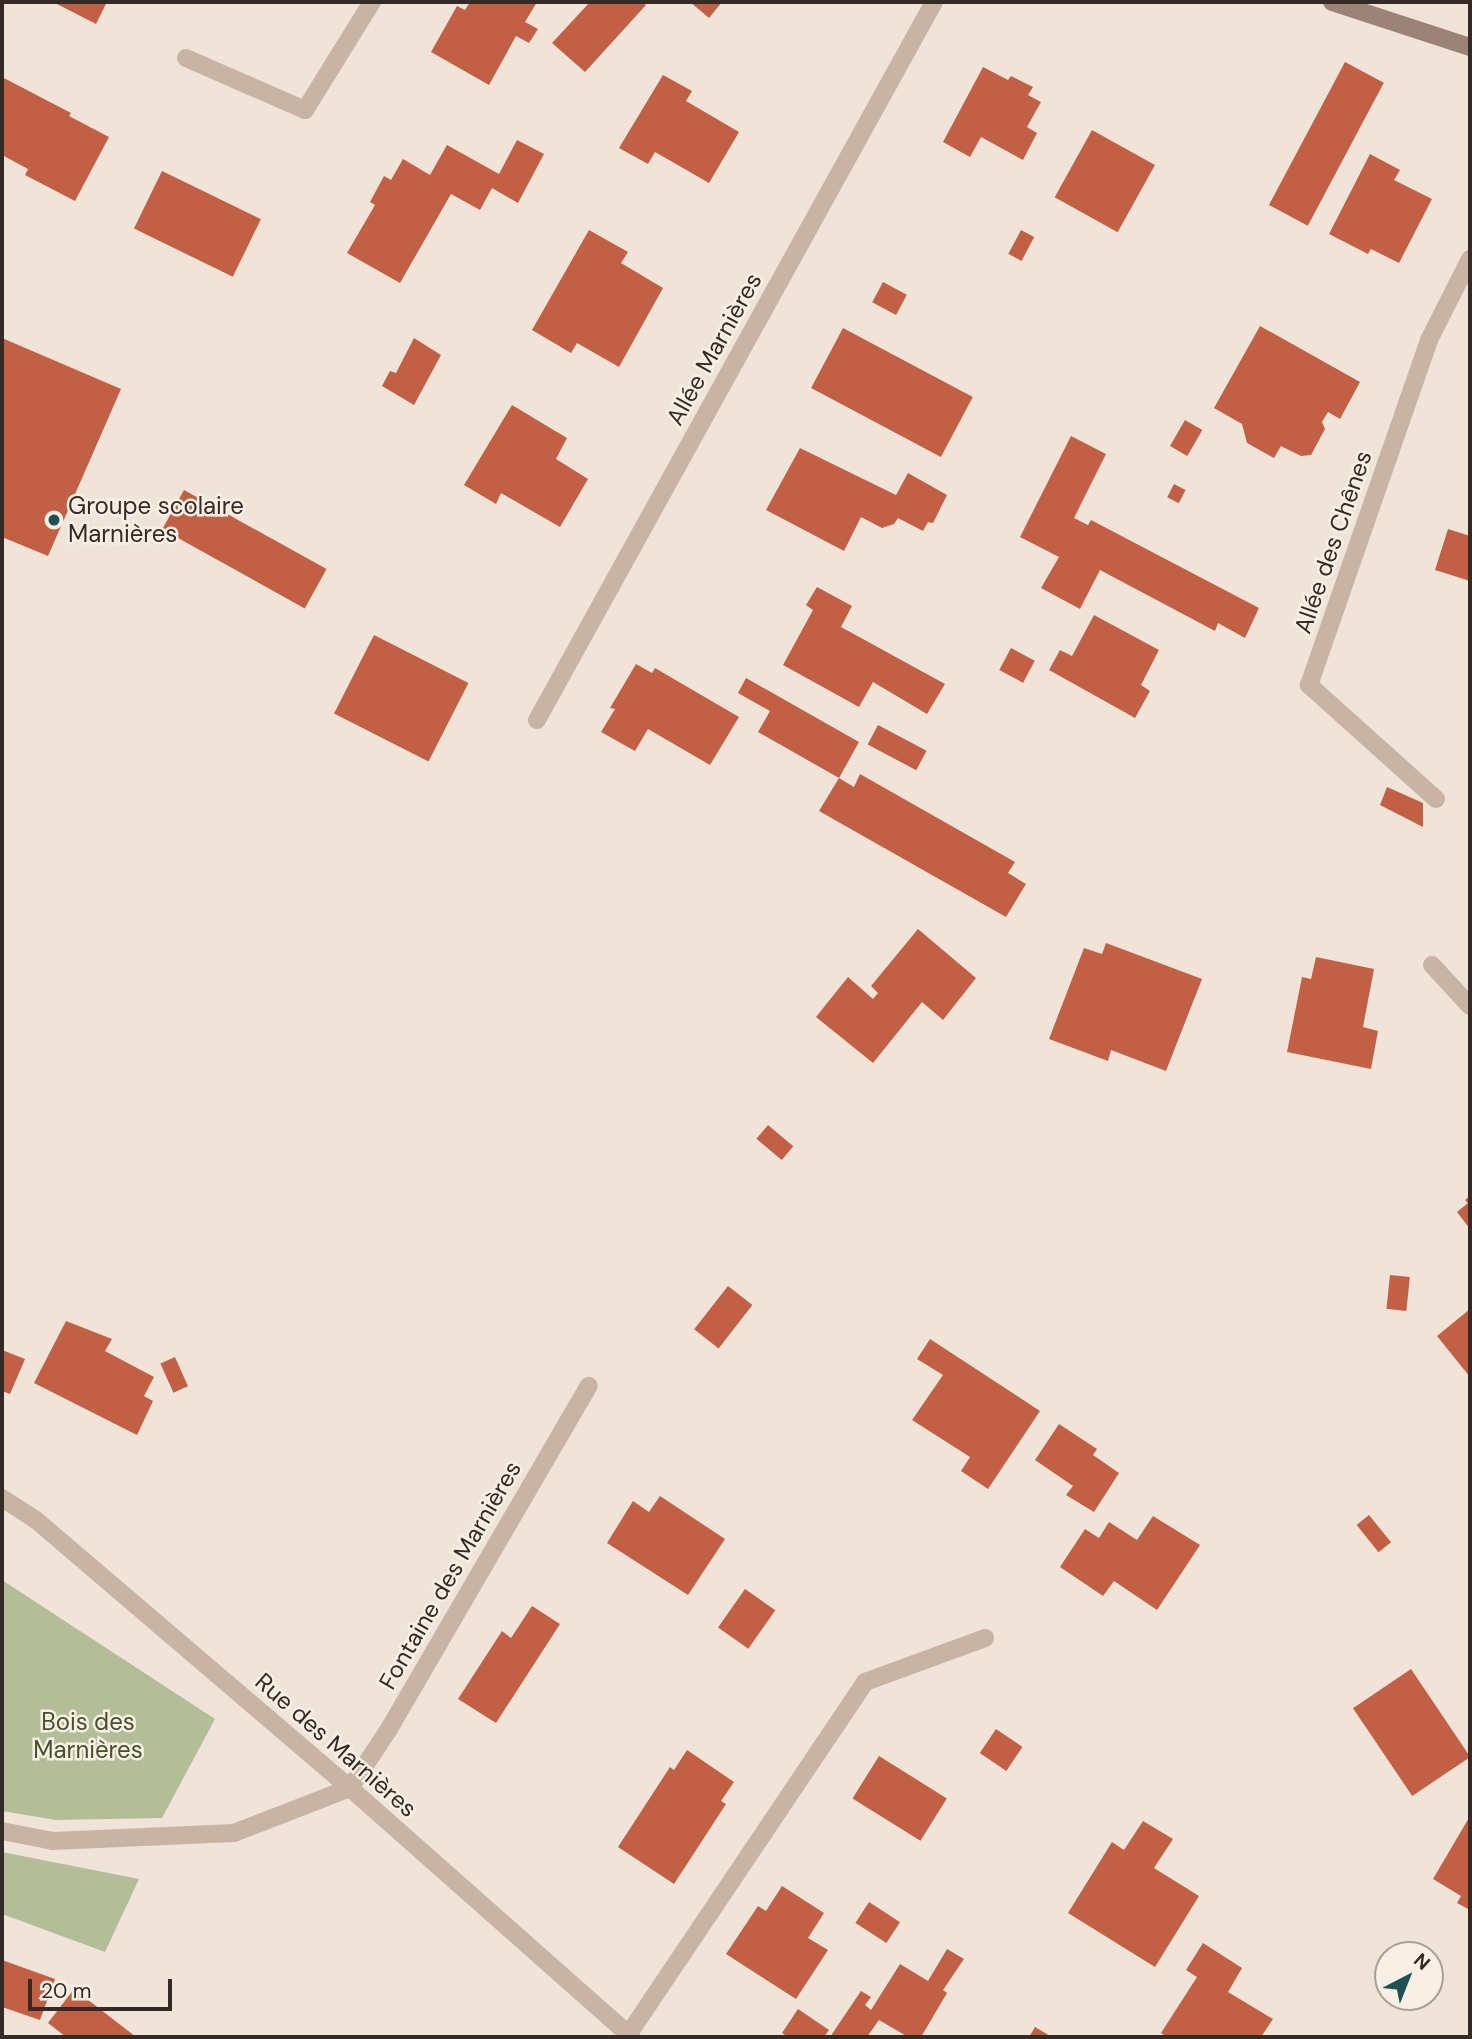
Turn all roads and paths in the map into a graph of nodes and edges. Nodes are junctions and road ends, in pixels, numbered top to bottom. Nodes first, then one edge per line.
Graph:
1 (372, 2) edge
2 (934, 2) edge
3 (1332, 2) edge
4 (1470, 47) edge
5 (186, 58) dead end
6 (1470, 259) edge
7 (537, 720) dead end
8 (1436, 799) dead end
9 (1432, 965) dead end
10 (1470, 1006) edge
11 (589, 1386) dead end
12 (2, 1498) edge
13 (985, 1638) dead end
14 (350, 1788) junction
15 (2, 1831) edge
16 (630, 2036) edge

1 - 5 street
2 - 7 street, Allée Marnières
3 - 4 street
6 - 8 street, Allée des Chênes
9 - 10 street
11 - 14 street, Fontaine des Marnières
12 - 14 street, Rue des Marnières
13 - 16 street
14 - 15 street
14 - 16 street, Rue des Marnières

